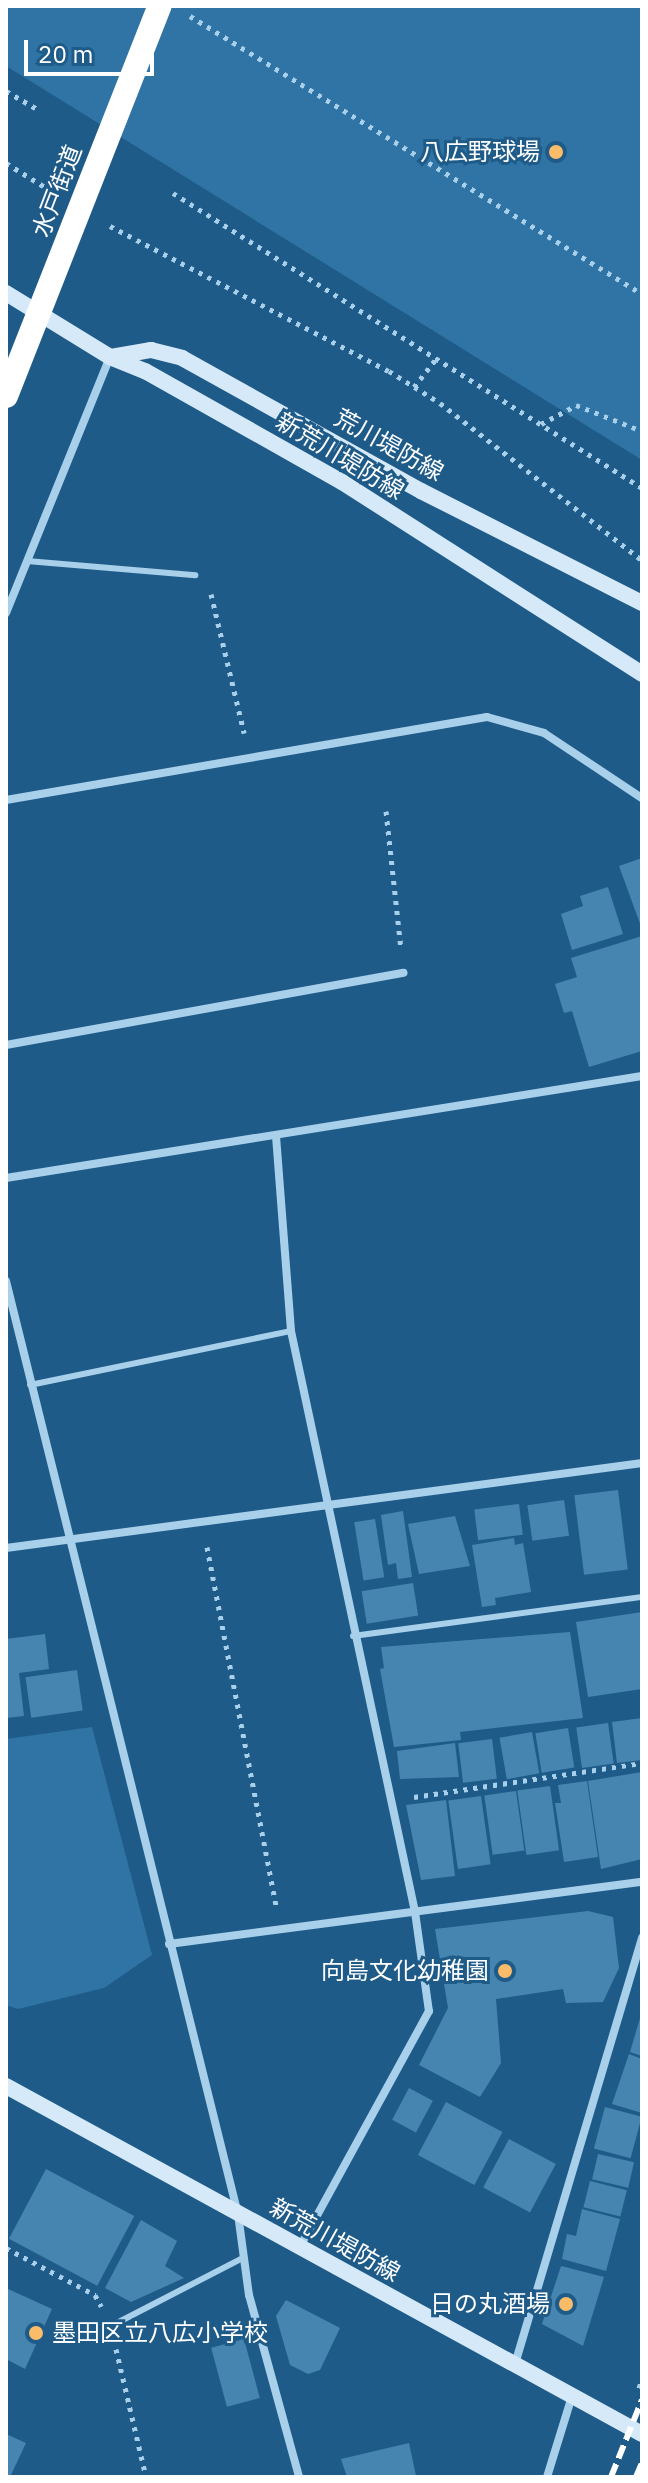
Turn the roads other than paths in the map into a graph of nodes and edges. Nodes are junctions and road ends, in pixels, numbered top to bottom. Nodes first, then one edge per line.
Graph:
1 (160, 6) edge
2 (6, 293) edge
3 (110, 357) junction
4 (6, 396) edge
5 (27, 561) junction
6 (195, 575) road end
7 (642, 603) edge
8 (6, 613) edge
9 (642, 674) edge
10 (642, 798) edge
11 (6, 800) edge
12 (404, 973) road end
13 (6, 1045) edge
14 (642, 1076) edge
15 (276, 1136) junction
16 (6, 1178) edge
17 (6, 1281) edge
18 (291, 1331) junction
19 (30, 1385) junction
20 (642, 1463) edge
21 (326, 1505) junction
22 (70, 1539) junction
23 (6, 1548) edge
24 (642, 1597) edge
25 (353, 1636) junction
26 (642, 1882) edge
27 (415, 1912) junction
28 (642, 1937) edge
29 (169, 1944) junction
30 (6, 2086) edge
31 (238, 2214) junction
32 (299, 2248) junction
33 (243, 2258) junction
34 (111, 2326) dead end
35 (515, 2365) junction
36 (572, 2396) junction
37 (642, 2434) edge
38 (299, 2477) edge
39 (547, 2477) edge

1 - 4 highway, 水戸街道, bridge
2 - 3 main road, 新荒川堤防線
3 - 5 street
3 - 7 main road, 荒川堤防線
3 - 9 main road, 新荒川堤防線
5 - 6 lane
5 - 8 street
10 - 11 street
12 - 13 street
14 - 15 street
15 - 16 street
15 - 18 street
17 - 19 street
18 - 19 lane
18 - 21 street
19 - 22 street
20 - 21 street
21 - 22 street
21 - 25 street
22 - 23 street
22 - 29 street
24 - 25 lane
25 - 27 street
26 - 27 street
27 - 29 street
27 - 32 street
28 - 35 street
29 - 31 street
30 - 31 main road, 新荒川堤防線
31 - 32 main road, 新荒川堤防線
31 - 33 street
32 - 35 main road, 新荒川堤防線
33 - 34 lane
33 - 38 street
35 - 36 main road, 新荒川堤防線
36 - 37 main road, 新荒川堤防線
36 - 39 street

